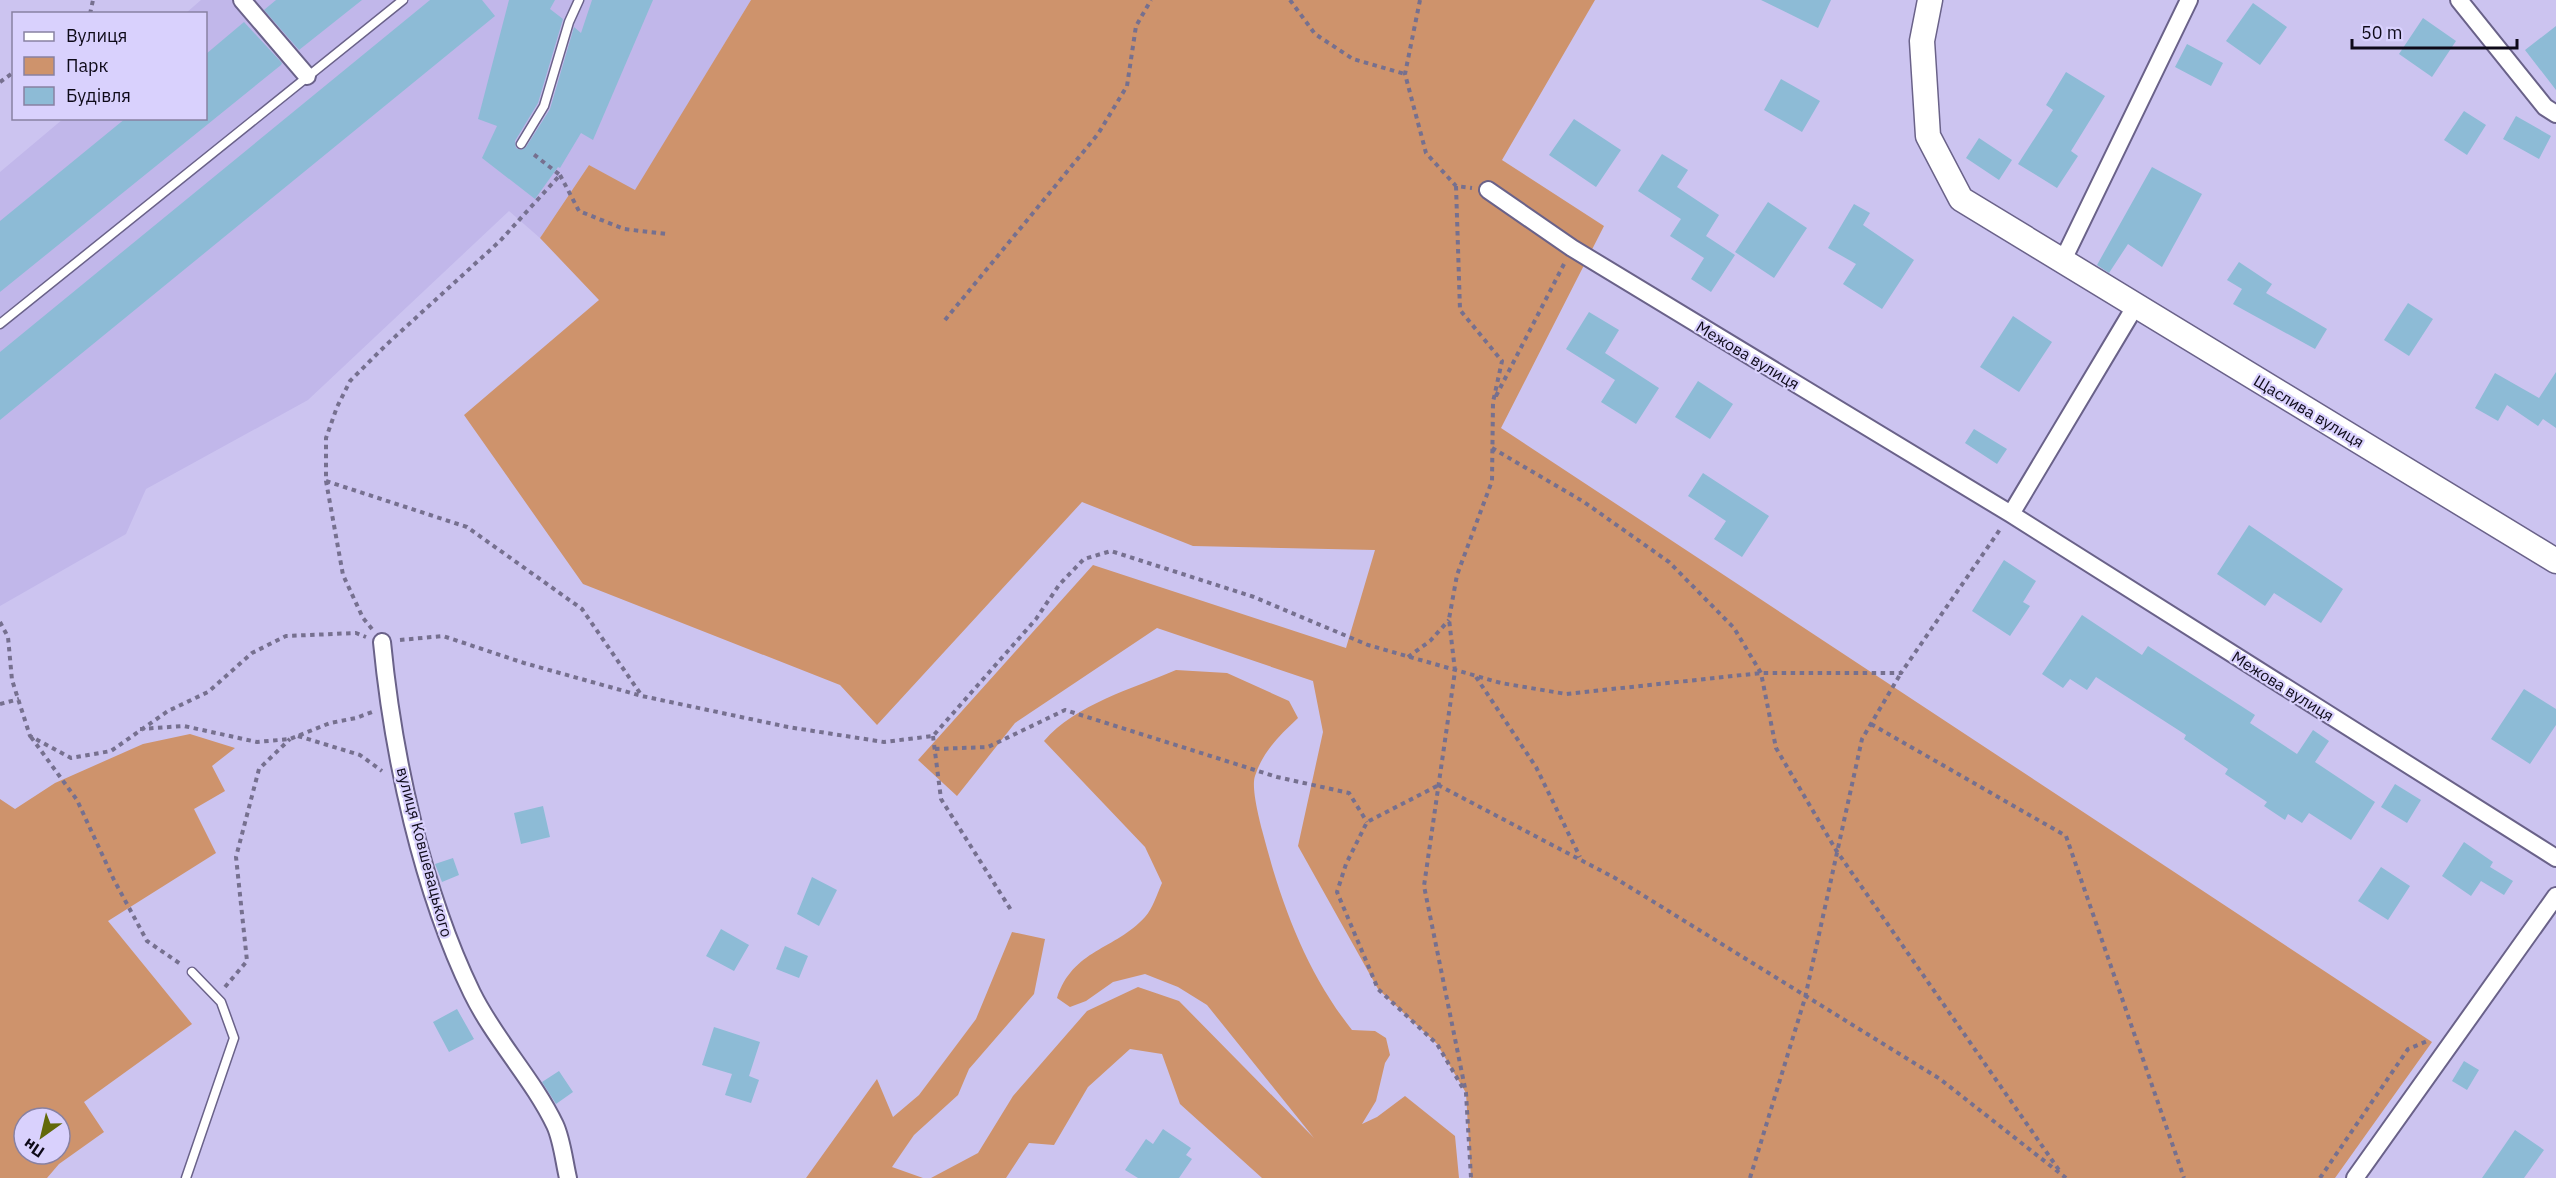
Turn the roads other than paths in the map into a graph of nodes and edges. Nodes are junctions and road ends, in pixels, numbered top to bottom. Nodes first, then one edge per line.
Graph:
1 (242, 0) edge
2 (402, 0) edge
3 (579, 0) edge
4 (1930, 0) edge
5 (2189, 0) edge
6 (2459, 0) edge
7 (308, 76) junction
8 (2556, 114) edge
9 (522, 144) road end
10 (1488, 190) dead end
11 (2063, 260) junction
12 (2136, 305) junction
13 (0, 324) edge
14 (2011, 514) junction
15 (2556, 561) edge
16 (382, 642) road end
17 (2556, 858) edge
18 (2556, 896) edge
19 (192, 972) road end
20 (186, 1178) edge
21 (568, 1178) edge
22 (2355, 1178) edge

1 - 7 street
2 - 7 lane
3 - 9 lane
4 - 11 street, Щаслива вулиця
5 - 11 street
6 - 8 street
7 - 13 lane
10 - 14 street, Межова вулиця
11 - 12 street, Щаслива вулиця
12 - 14 street
12 - 15 street, Щаслива вулиця
14 - 17 street, Межова вулиця
16 - 21 street, вулиця Ковшевацького
18 - 22 street
19 - 20 lane

